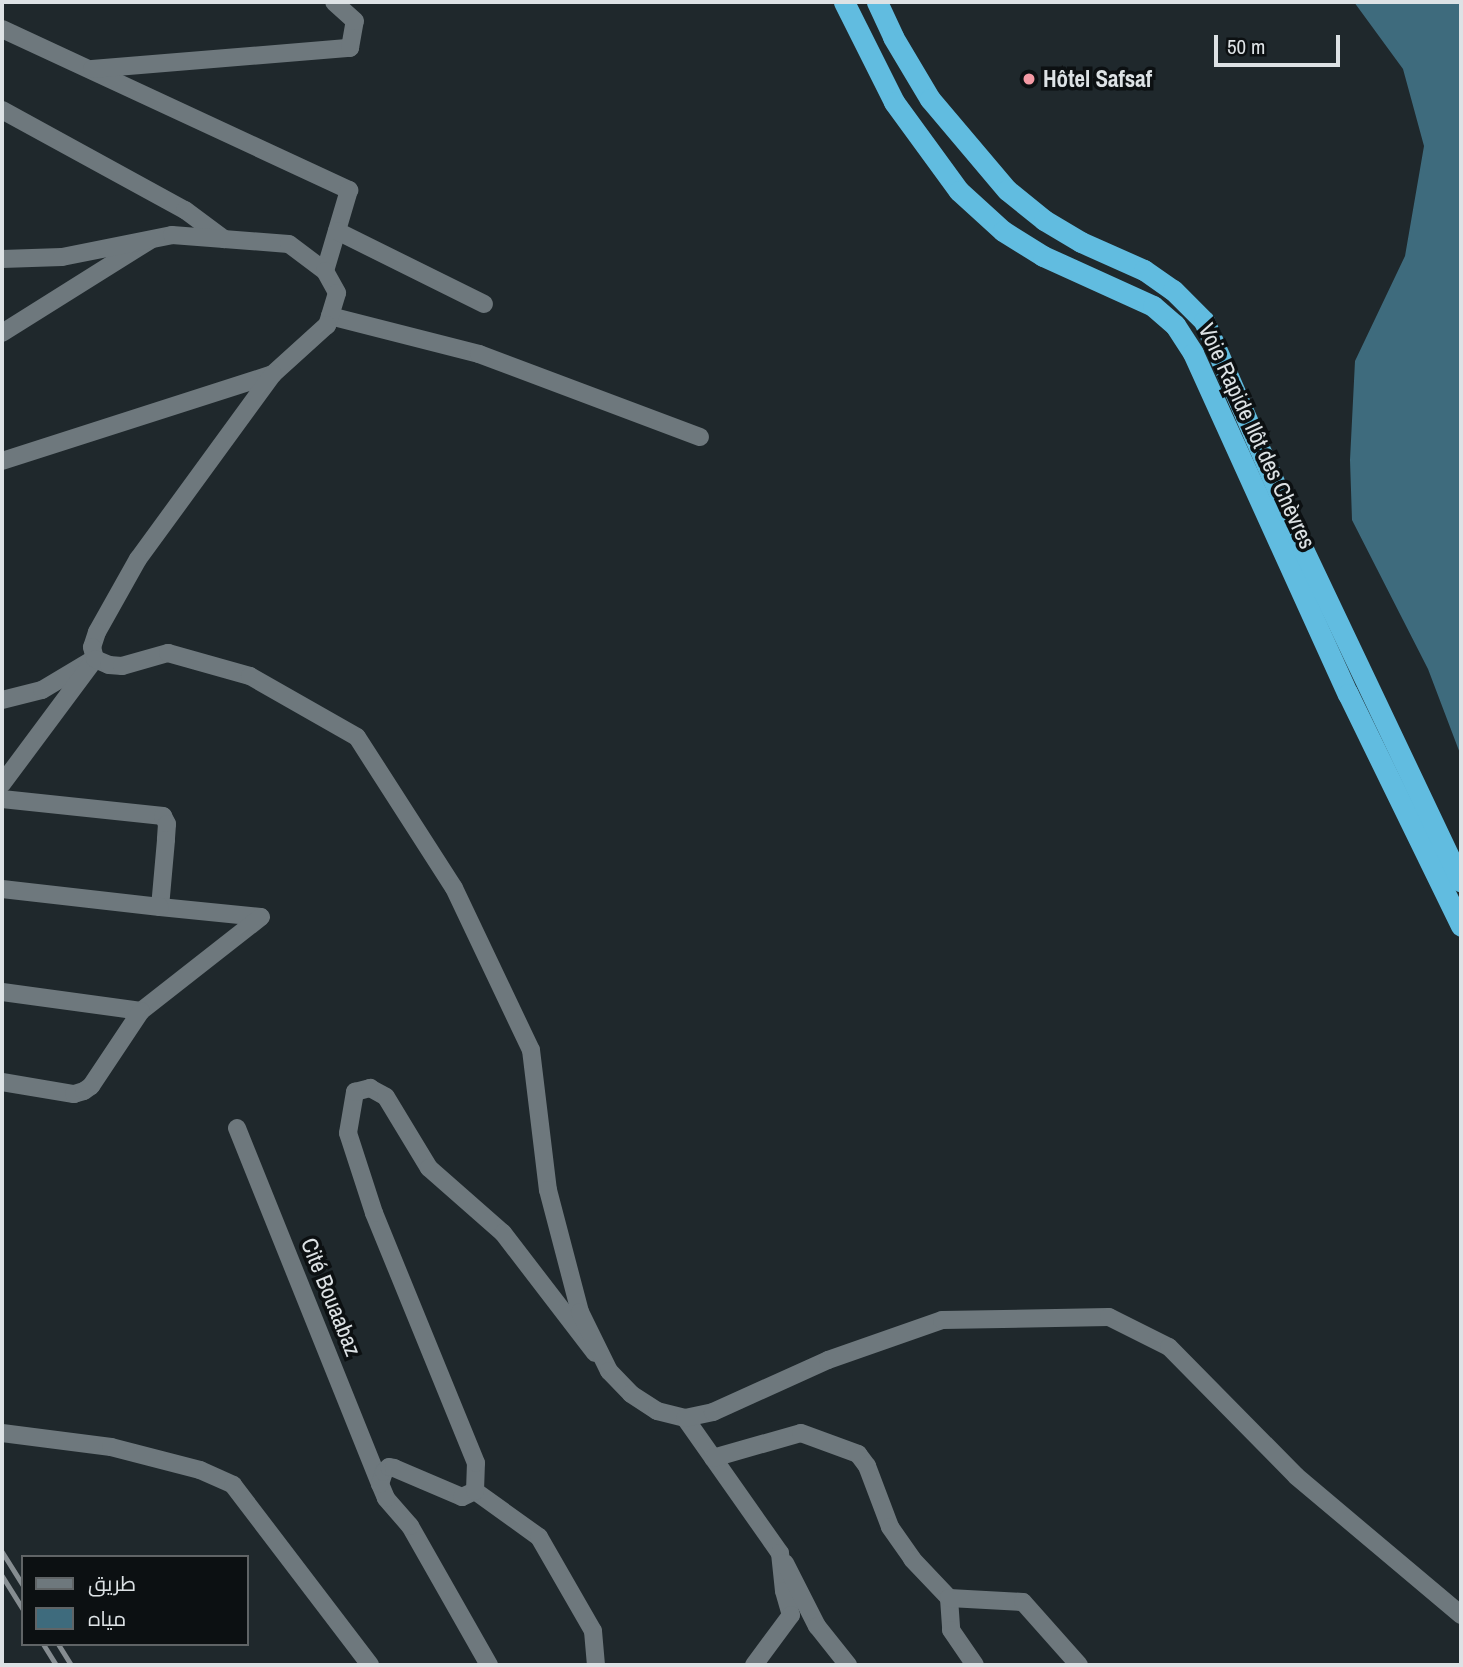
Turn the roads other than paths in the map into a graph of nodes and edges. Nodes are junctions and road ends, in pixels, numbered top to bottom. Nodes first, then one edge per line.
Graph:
1 (334, 2) edge
2 (844, 2) edge
3 (877, 2) edge
4 (2, 29) edge
5 (89, 69) junction
6 (2, 110) edge
7 (337, 231) junction
8 (154, 238) junction
9 (224, 239) junction
10 (2, 258) edge
11 (325, 271) junction
12 (484, 304) dead end
13 (330, 316) junction
14 (2, 333) edge
15 (272, 374) junction
16 (700, 437) dead end
17 (2, 461) edge
18 (95, 659) junction
19 (2, 701) edge
20 (2, 784) edge
21 (2, 799) edge
22 (1461, 881) edge
23 (2, 889) edge
24 (160, 907) junction
25 (1461, 926) edge
26 (2, 992) edge
27 (141, 1010) junction
28 (2, 1082) edge
29 (237, 1128) dead end
30 (609, 1371) junction
31 (685, 1418) junction
32 (2, 1433) edge
33 (713, 1458) junction
34 (380, 1484) junction
35 (475, 1491) junction
36 (780, 1553) junction
37 (949, 1598) junction
38 (1461, 1615) edge
39 (370, 1665) edge
40 (489, 1665) edge
41 (596, 1665) edge
42 (754, 1665) edge
43 (848, 1665) edge
44 (975, 1665) edge
45 (1079, 1665) edge

1 - 5 street
2 - 25 highway, Voie Rapide Ilôt des Chèvres
3 - 22 highway, Voie Rapide Ilôt des Chèvres
4 - 5 street
5 - 7 street
6 - 9 street
7 - 11 street
7 - 12 street
8 - 9 street
8 - 10 street
8 - 14 street
9 - 11 street
11 - 13 street
13 - 15 street
13 - 16 street
15 - 17 street
15 - 18 street
18 - 19 street
18 - 20 street
18 - 30 street
21 - 24 street
23 - 24 street
24 - 27 street
26 - 27 street
27 - 28 street
29 - 34 street, Cité Bouaabaz
30 - 31 street
30 - 35 street
31 - 33 street
31 - 38 street
32 - 39 street
33 - 36 street
33 - 37 street
34 - 35 street
34 - 40 street, Cité Bouaabaz
35 - 41 street
36 - 42 street
36 - 43 street
37 - 44 street
37 - 45 street

